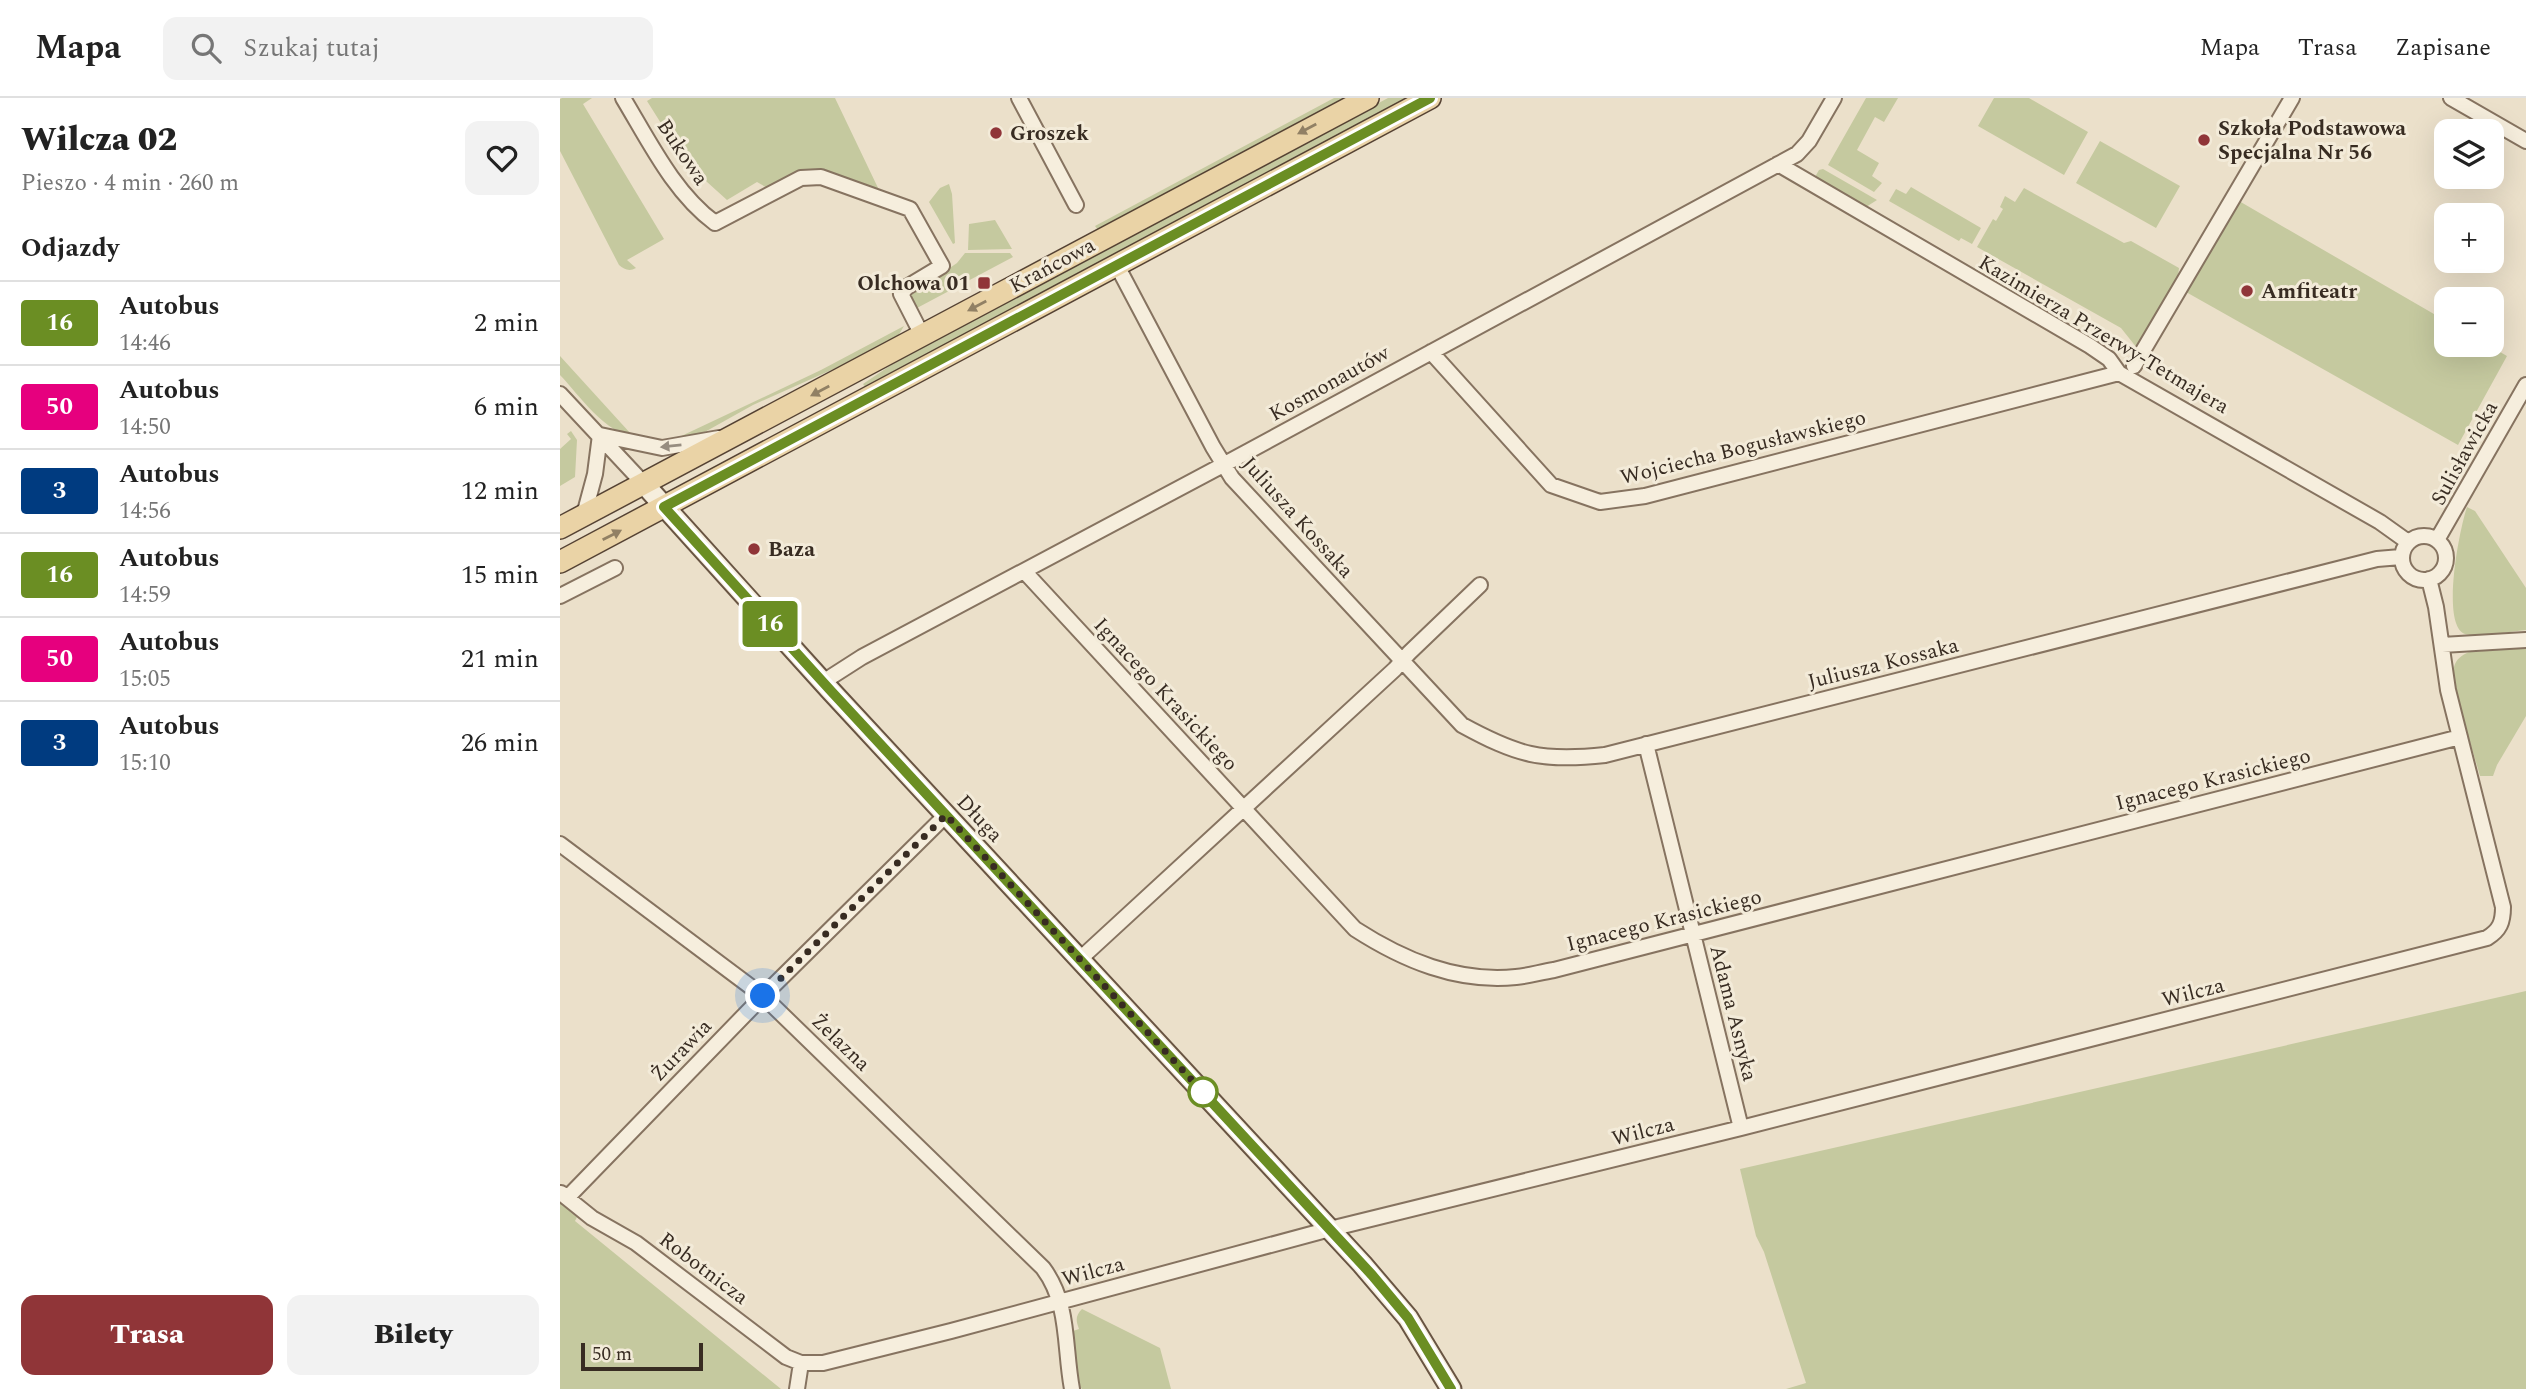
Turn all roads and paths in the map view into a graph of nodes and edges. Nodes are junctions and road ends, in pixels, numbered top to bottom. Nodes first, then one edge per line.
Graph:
1 (623, 98) edge
2 (1019, 98) edge
3 (1368, 98) edge
4 (1430, 98) edge
5 (1834, 98) edge
6 (2292, 98) edge
7 (2451, 98) edge
8 (2526, 141) edge
9 (1778, 164) junction
10 (1076, 205) dead end
11 (1122, 275) dead end
12 (922, 335) junction
13 (1431, 352) junction
14 (2134, 366) dead end
15 (2119, 373) junction
16 (2526, 385) edge
17 (560, 394) edge
18 (738, 434) junction
19 (600, 435) junction
20 (1223, 465) junction
21 (645, 485) junction
22 (664, 507) junction
23 (584, 515) junction
24 (560, 528) edge
25 (2437, 540) junction
26 (2408, 542) junction
27 (2402, 557) junction
28 (560, 562) edge
29 (615, 568) dead end
30 (1024, 571) junction
31 (2429, 579) junction
32 (1480, 585) dead end
33 (560, 596) edge
34 (2526, 640) edge
35 (2442, 645) junction
36 (1401, 662) junction
37 (823, 682) junction
38 (2460, 737) junction
39 (1646, 744) junction
40 (1243, 808) junction
41 (946, 815) junction
42 (560, 844) edge
43 (1693, 934) junction
44 (1080, 959) junction
45 (763, 996) junction
46 (1741, 1128) junction
47 (564, 1195) edge
48 (1329, 1229) junction
49 (1060, 1301) junction
50 (801, 1363) junction
51 (797, 1389) edge
52 (1072, 1389) edge
53 (1451, 1389) edge

1 - 12 street, Bukowa
2 - 10 street
3 -> 12 main road, Krańcowa
4 - 22 main road, Krańcowa
5 - 9 street, Kosmonautów
6 - 14 street
7 - 8 street
9 - 13 street, Kosmonautów
9 - 15 street, Kazimierza Przerwy-Tetmajera
11 - 20 street, Juliusza Kossaka
12 -> 18 main road, Krańcowa
13 - 15 street, Wojciecha Bogusławskiego
13 - 20 street, Kosmonautów
15 - 26 street, Kazimierza Przerwy-Tetmajera
16 - 25 street, Sulisławicka
17 - 19 street, Długa
18 -> 19 street, Krańcowa
18 - 21 main road, Krańcowa
19 - 21 street, Długa
19 - 23 street
20 - 30 street, Kosmonautów
20 - 36 street, Juliusza Kossaka
21 - 22 street, Długa
21 - 23 main road, Krańcowa
28 -> 22 main road, Krańcowa
22 - 37 street, Długa
23 - 24 main road, Krańcowa
25 - 26 street
25 - 31 street
26 - 27 street
27 - 31 street
27 - 39 street, Juliusza Kossaka
29 - 33 street
30 - 37 street, Kosmonautów
30 - 40 street, Ignacego Krasickiego
31 - 35 street
32 - 36 street
34 - 35 street
35 - 38 street
36 - 39 street, Juliusza Kossaka
36 - 40 street
37 - 41 street, Długa
38 - 43 street, Ignacego Krasickiego
38 - 46 street, Wilcza
39 - 43 street, Adama Asnyka
40 - 43 street, Ignacego Krasickiego
40 - 44 street
41 - 44 street, Długa
41 - 45 street, Żurawia
42 - 45 street, Żelazna
43 - 46 street, Adama Asnyka
44 - 48 street, Długa
45 - 47 street, Żurawia
45 - 49 street, Żelazna
46 - 48 street, Wilcza
47 - 50 street, Robotnicza
48 - 49 street, Wilcza
48 - 53 street, Długa
49 - 50 street, Wilcza
49 - 52 street, Żelazna
50 - 51 street

